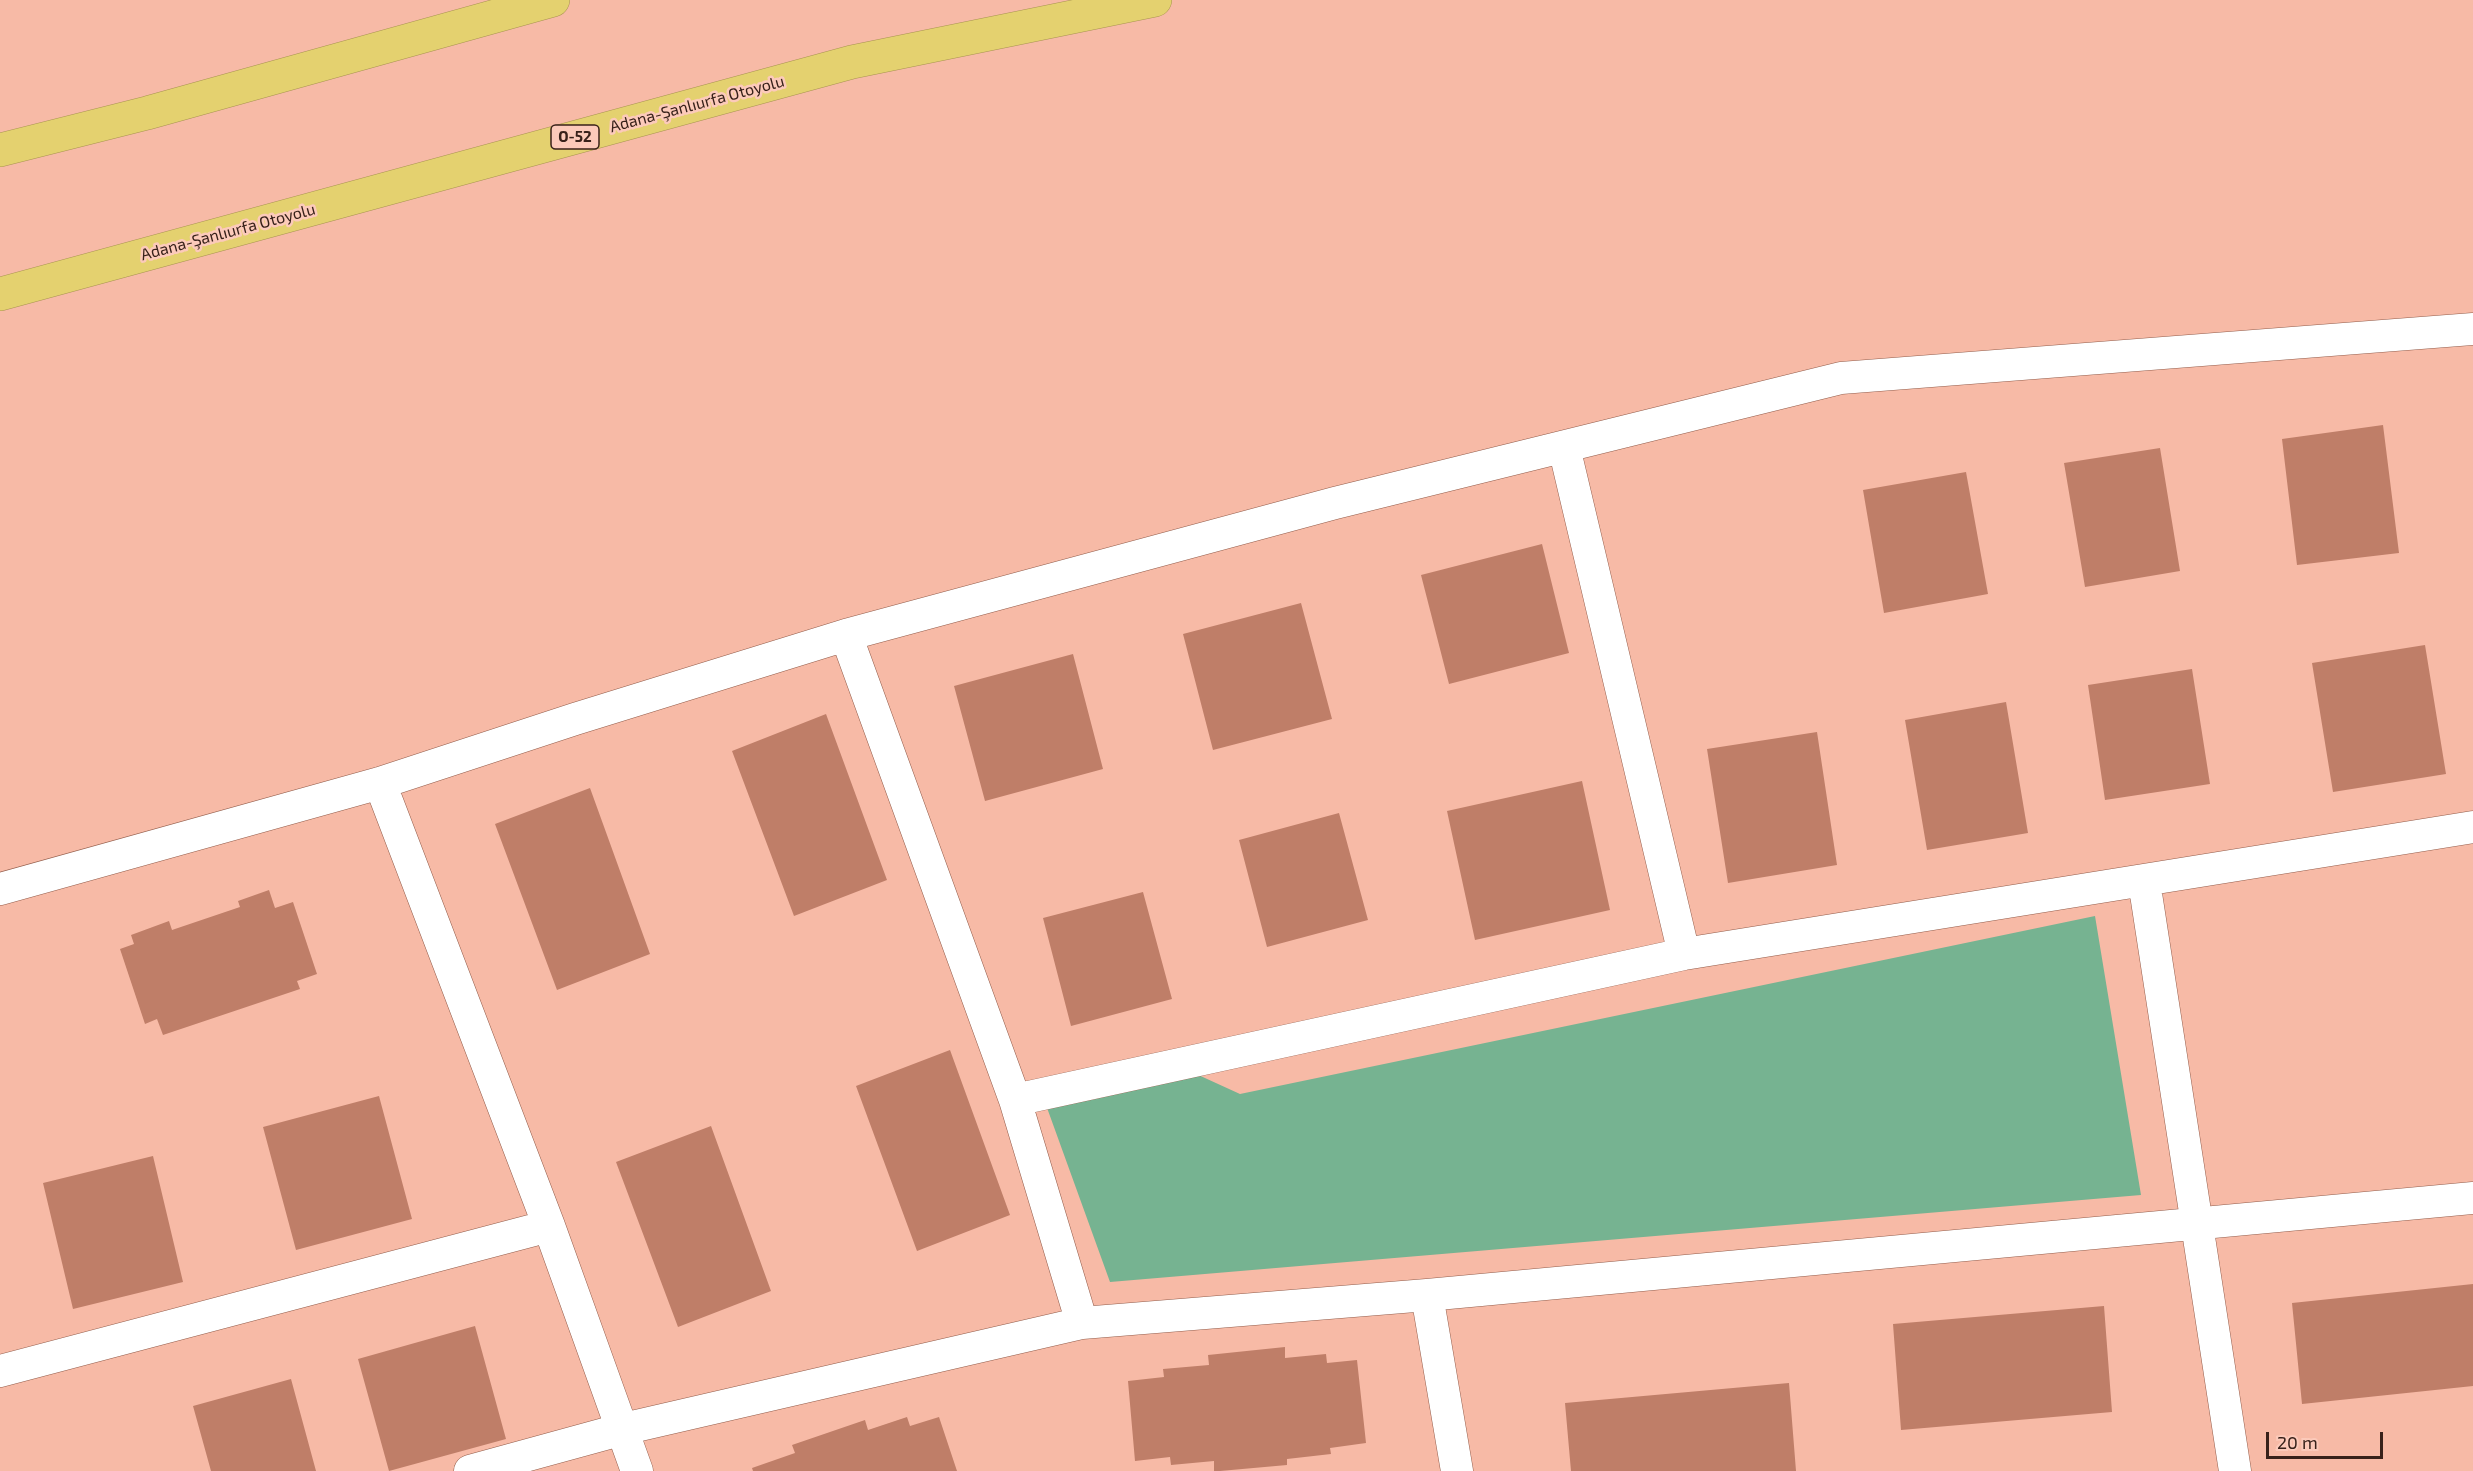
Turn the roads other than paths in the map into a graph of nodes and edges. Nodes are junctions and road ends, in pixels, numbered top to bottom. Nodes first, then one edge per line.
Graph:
1 (553, 0) edge
2 (1155, 0) edge
3 (0, 150) edge
4 (0, 294) edge
5 (2473, 329) edge
6 (1564, 447) junction
7 (846, 635) junction
8 (380, 783) junction
9 (2473, 827) edge
10 (2144, 881) junction
11 (0, 889) edge
12 (1684, 954) junction
13 (1015, 1100) junction
14 (2473, 1198) edge
15 (2198, 1224) junction
16 (549, 1226) junction
17 (1427, 1295) junction
18 (1082, 1323) junction
19 (0, 1371) edge
20 (623, 1429) junction
21 (470, 1471) edge
22 (637, 1471) edge
23 (1457, 1471) edge
24 (2235, 1471) edge

1 - 3 highway
2 - 4 highway, Adana-Şanlıurfa Otoyolu / O-52
5 - 6 street
6 - 7 street
6 - 12 street
7 - 8 street
7 - 13 street
8 - 11 street
8 - 16 street
9 - 10 street
10 - 12 street
10 - 15 street
12 - 13 street
13 - 18 street
14 - 15 street
15 - 17 street
15 - 24 street
16 - 19 street
16 - 20 street
17 - 18 street
17 - 23 street
18 - 20 street
20 - 21 street
20 - 22 street

